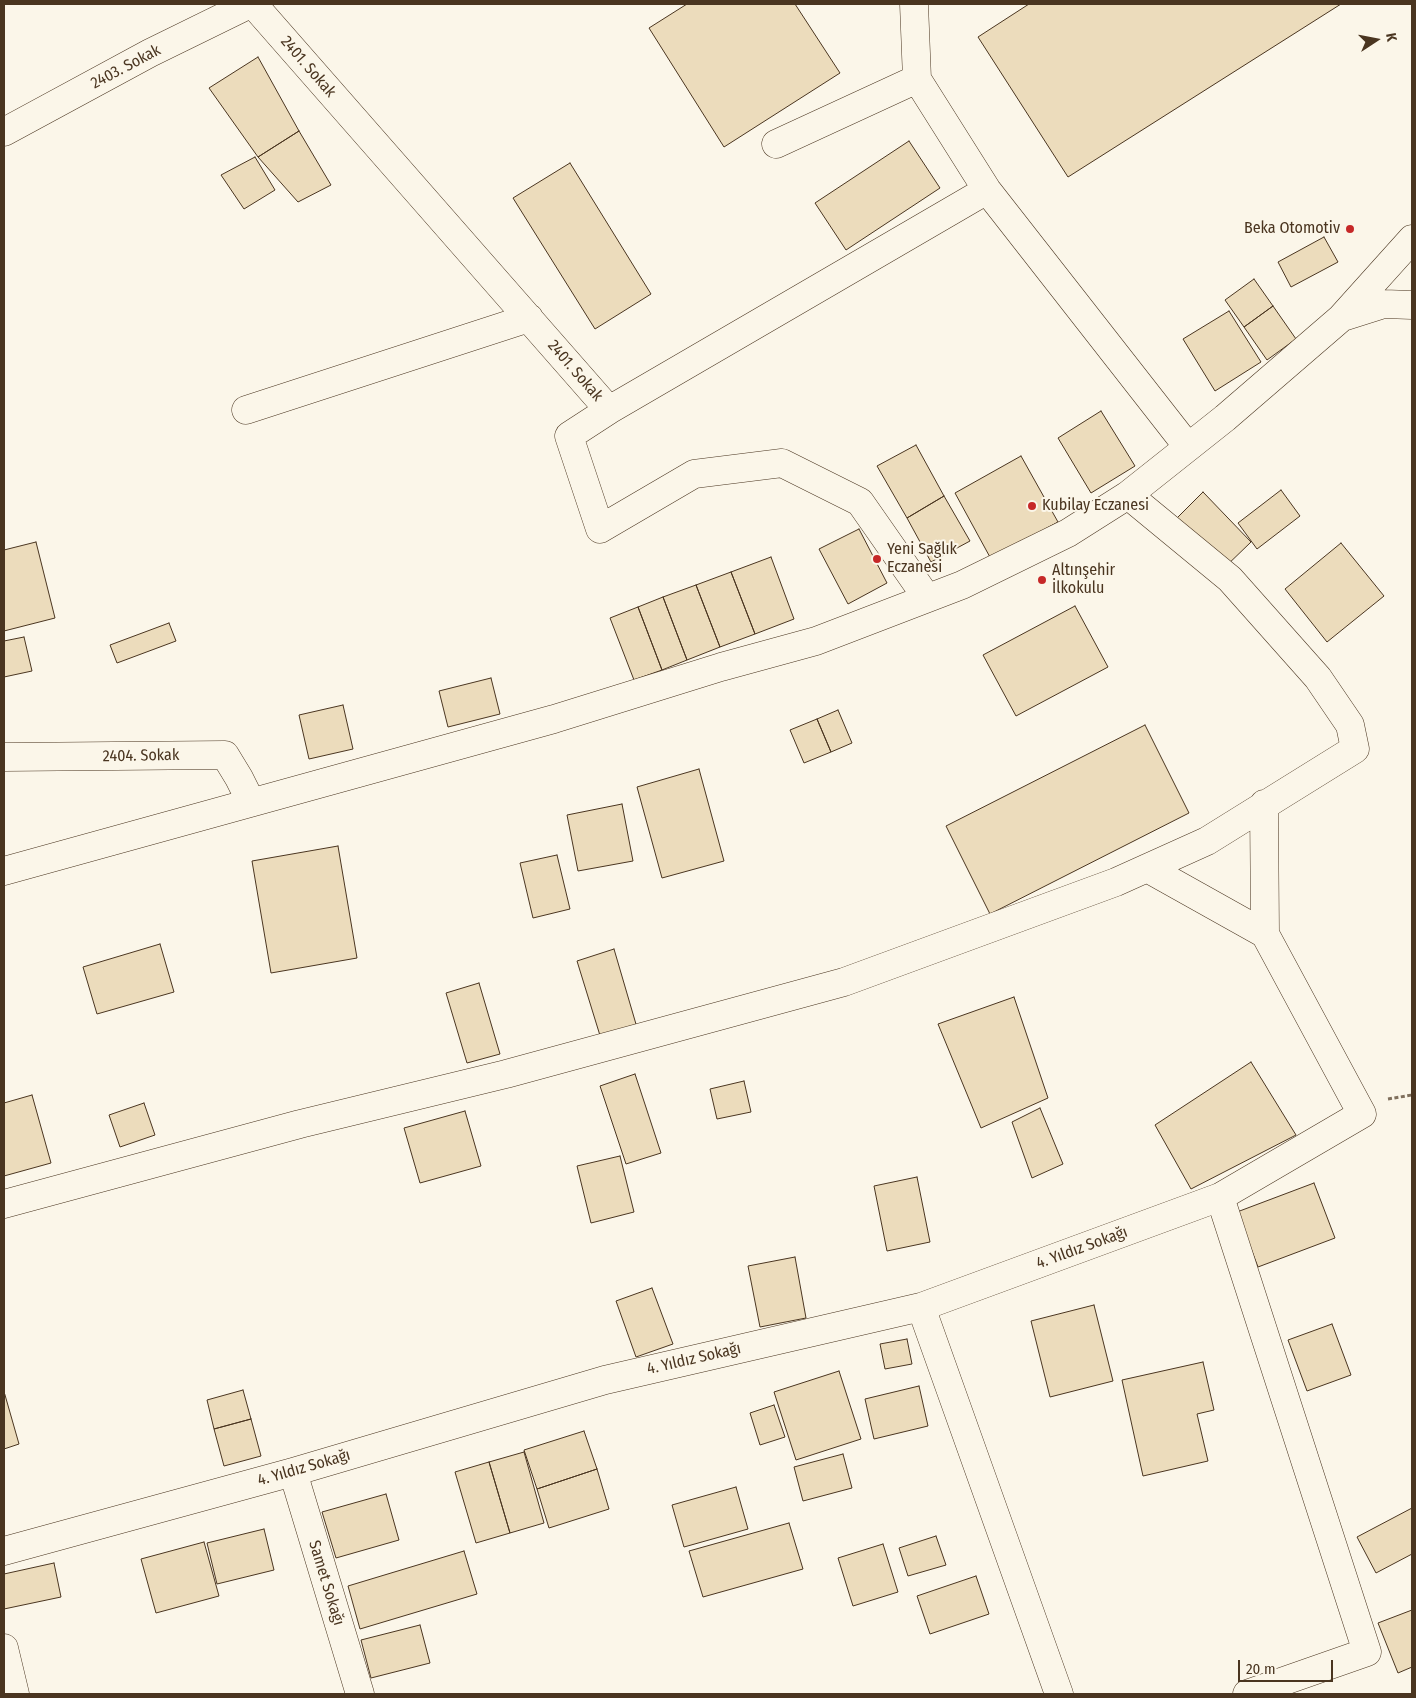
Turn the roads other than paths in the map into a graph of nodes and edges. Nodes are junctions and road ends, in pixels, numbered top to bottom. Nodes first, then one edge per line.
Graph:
1 (252, 4) edge
2 (913, 8) edge
3 (918, 79) junction
4 (4, 132) edge
5 (776, 144) dead end
6 (987, 190) junction
7 (1412, 239) edge
8 (1412, 306) edge
9 (529, 318) junction
10 (1341, 318) junction
11 (246, 410) dead end
12 (609, 410) junction
13 (1188, 447) junction
14 (1128, 495) junction
15 (927, 598) junction
16 (4, 758) edge
17 (250, 802) junction
18 (1264, 804) junction
19 (1147, 868) junction
20 (4, 871) edge
21 (1265, 934) junction
22 (1220, 1197) junction
23 (4, 1204) edge
24 (921, 1307) junction
25 (293, 1472) junction
26 (4, 1551) edge
27 (4, 1648) edge
28 (15, 1694) edge
29 (360, 1694) edge
30 (1059, 1694) edge
31 (1247, 1694) edge

1 - 4 street, 2403. Sokak
1 - 9 street, 2401. Sokak
2 - 3 street
3 - 5 street
3 - 6 street
6 - 12 street, 2401. Sokak
6 - 13 street
7 - 10 street
8 - 10 street
9 - 11 street
9 - 12 street, 2401. Sokak
10 - 13 street
12 - 15 street
13 - 14 street
14 - 15 street
14 - 18 street
15 - 17 street
16 - 17 street, 2404. Sokak
17 - 20 street
18 - 19 street
18 - 21 street
19 - 21 street
19 - 23 street
21 - 22 street, 4. Yıldız Sokağı
22 - 24 street, 4. Yıldız Sokağı
22 - 31 street
24 - 25 street, 4. Yıldız Sokağı
24 - 30 street
25 - 26 street, 4. Yıldız Sokağı
25 - 29 street, Samet Sokağı
27 - 28 street

